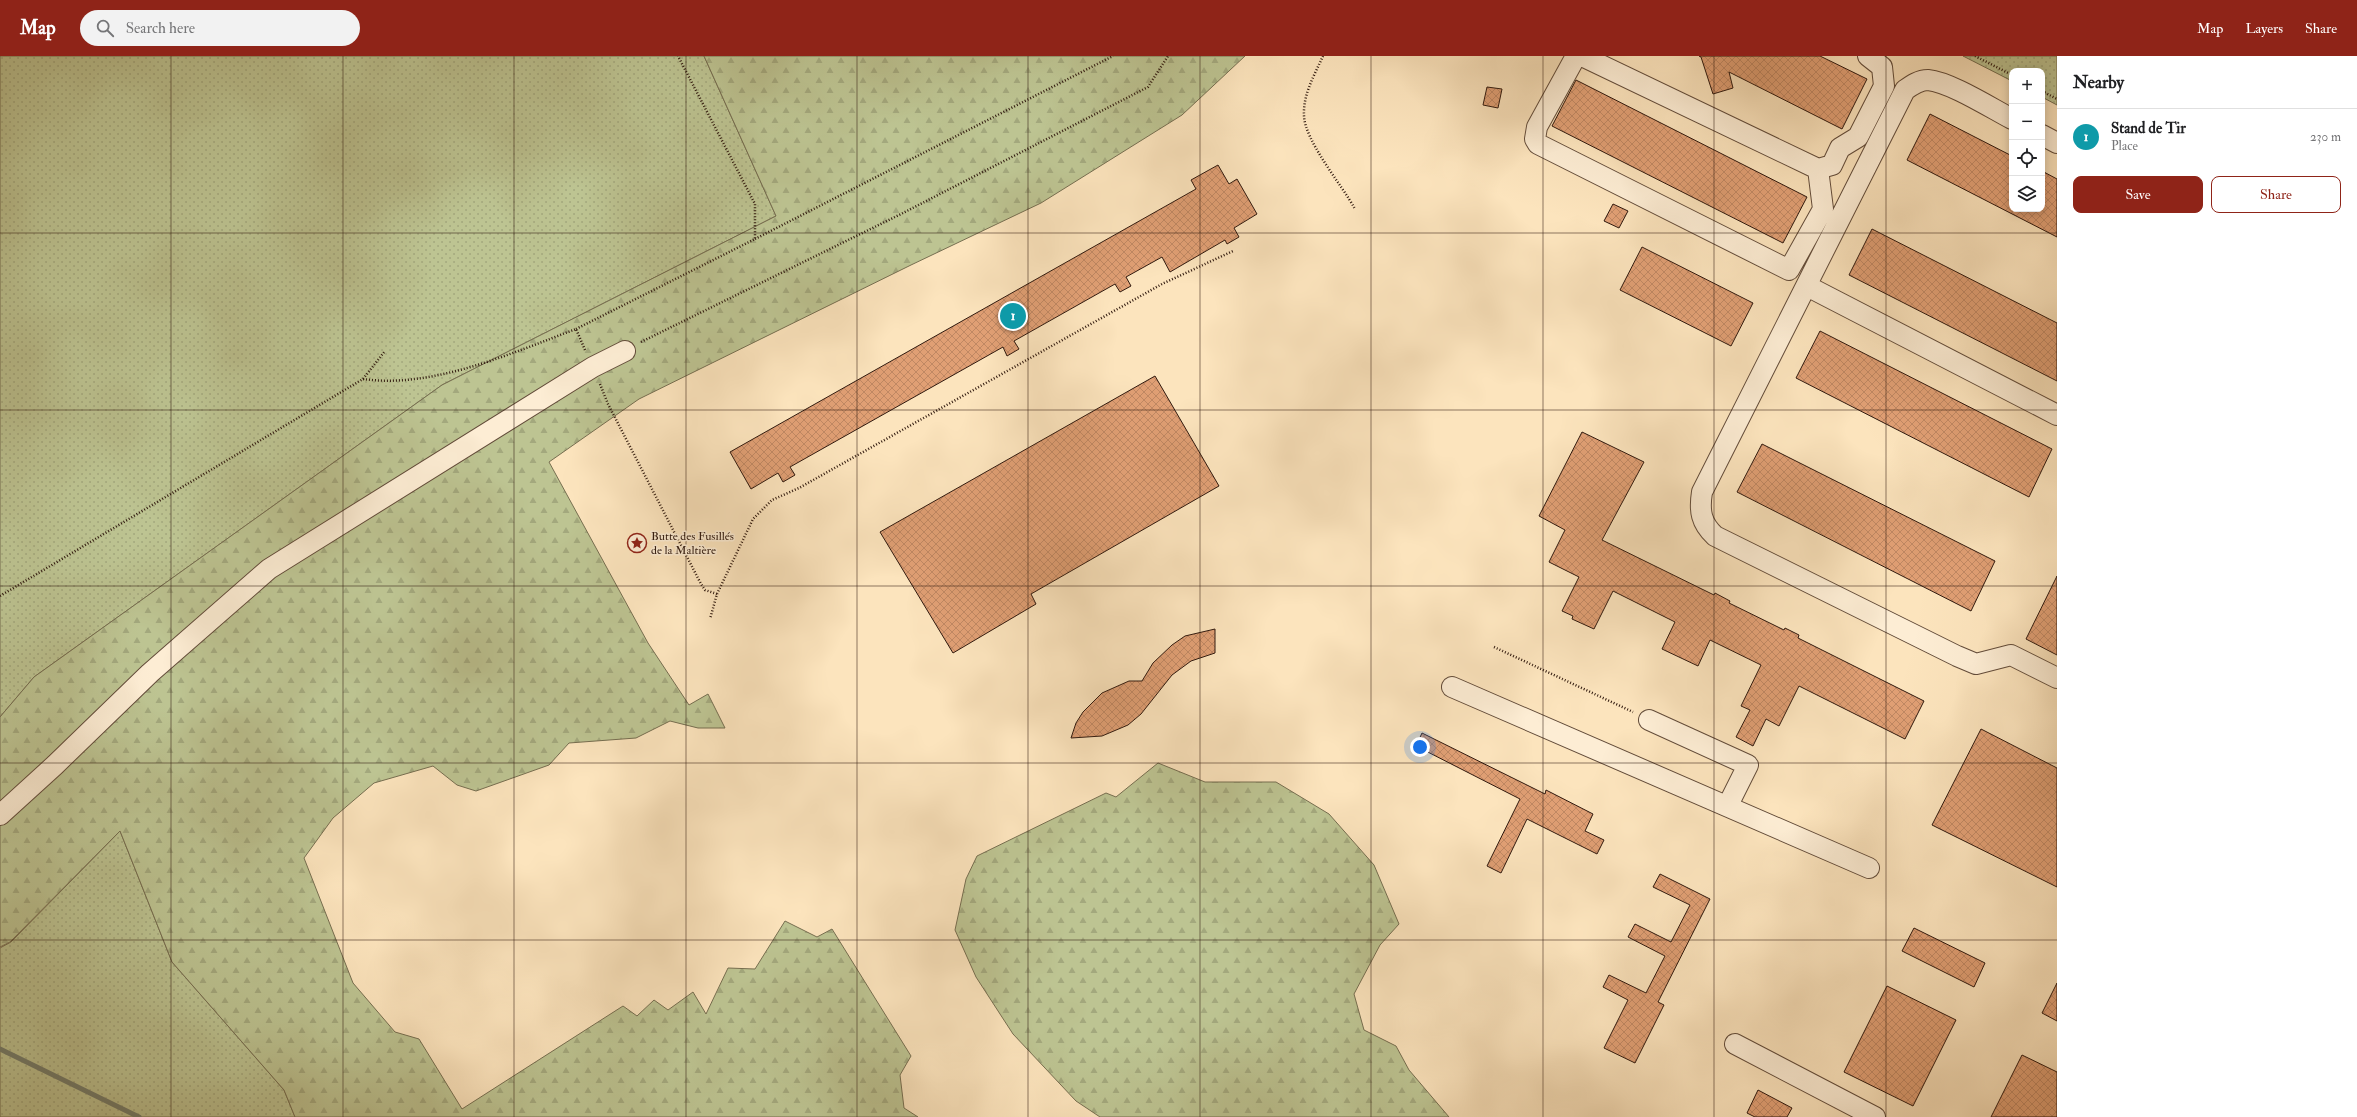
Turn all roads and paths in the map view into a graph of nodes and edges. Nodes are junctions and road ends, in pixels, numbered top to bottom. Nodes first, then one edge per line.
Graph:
1 (678, 56) edge
2 (1113, 56) edge
3 (1168, 56) edge
4 (1323, 56) edge
5 (1576, 56) edge
6 (1582, 56) edge
7 (1868, 56) edge
8 (1975, 56) edge
9 (2009, 73) edge
10 (2045, 93) edge
11 (2057, 99) edge
12 (2009, 117) edge
13 (2045, 136) edge
14 (2057, 142) edge
15 (1825, 167) junction
16 (1861, 178) junction
17 (1356, 209) dead end
18 (755, 239) junction
19 (1233, 251) dead end
20 (1806, 286) junction
21 (576, 329) junction
22 (385, 351) dead end
23 (624, 351) joint
24 (593, 366) junction
25 (363, 379) junction
26 (2057, 415) edge
27 (716, 594) junction
28 (0, 596) edge
29 (710, 619) dead end
30 (1494, 647) dead end
31 (2057, 678) edge
32 (1452, 687) dead end
33 (1649, 720) joint
34 (1728, 805) junction
35 (0, 815) edge
36 (1869, 868) dead end
37 (1735, 1044) dead end
38 (1875, 1117) edge

1 - 18 path
2 - 18 path
3 - 23 path
4 - 17 path
5 - 15 street
6 - 15 street
7 - 15 street
8 - 9 path
10 - 11 path
12 - 16 street
13 - 14 street
15 - 16 street
16 - 20 street
18 - 21 path
19 - 27 path
20 - 26 street
20 - 31 street
21 - 24 path
21 - 25 path
22 - 25 path
23 - 24 street
24 - 27 path
24 - 35 street
25 - 28 path
27 - 29 path
30 - 33 path
32 - 34 street
33 - 34 street
34 - 36 street
37 - 38 street

